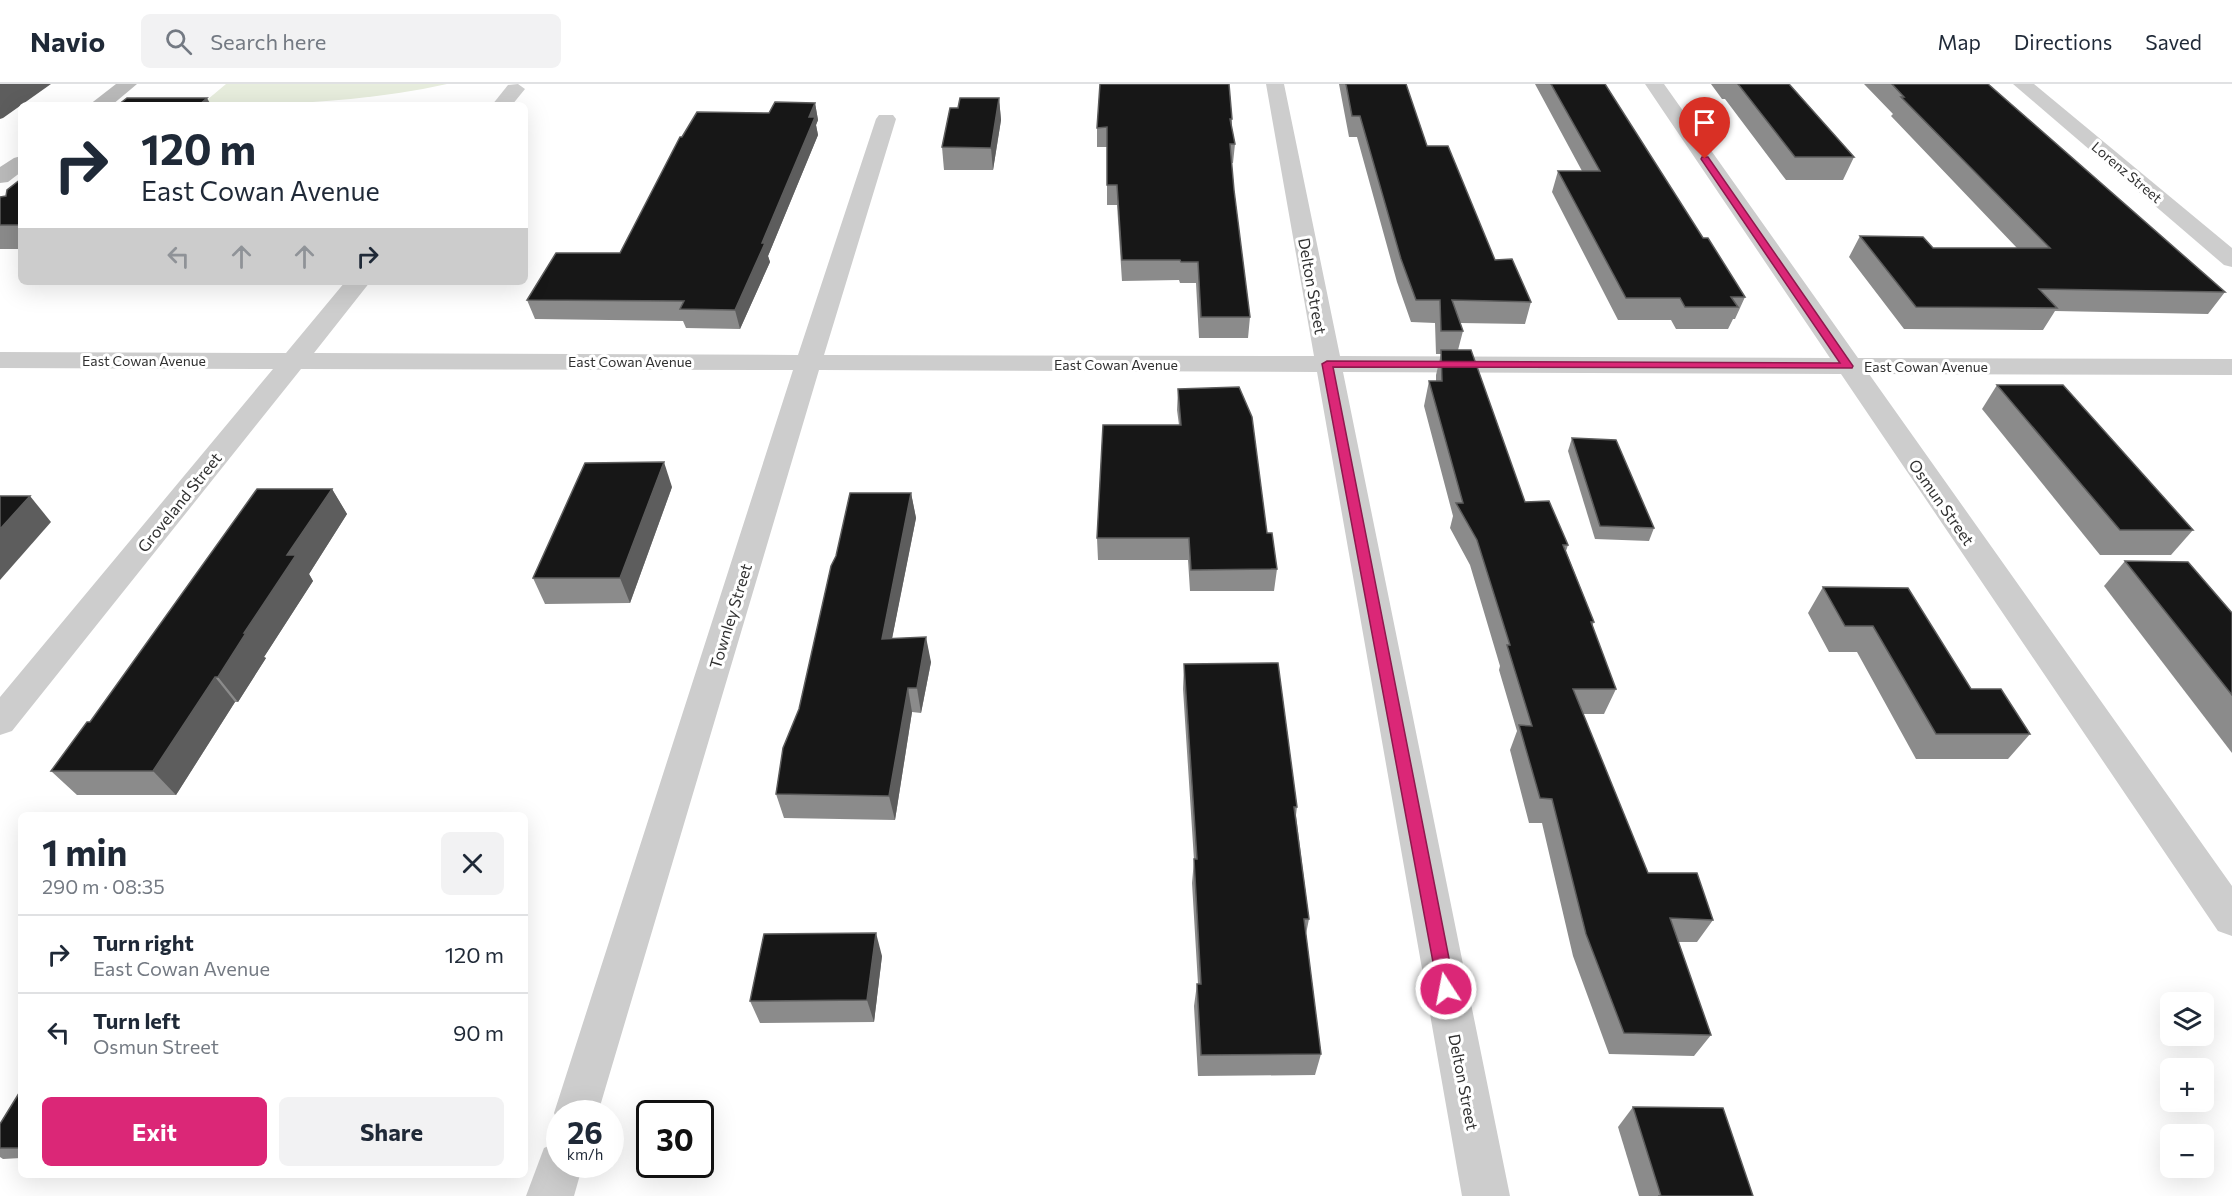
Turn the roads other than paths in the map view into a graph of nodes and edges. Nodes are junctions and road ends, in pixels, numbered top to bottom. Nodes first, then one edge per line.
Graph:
1 (128, 84) edge
2 (1275, 84) edge
3 (1654, 84) edge
4 (2022, 84) edge
5 (515, 89) dead end
6 (103, 102) edge
7 (504, 102) edge
8 (886, 119) dead end
9 (18, 164) edge
10 (0, 177) edge
11 (2232, 261) edge
12 (356, 285) edge
13 (0, 360) edge
14 (295, 360) junction
15 (809, 362) junction
16 (1327, 364) junction
17 (1848, 366) junction
18 (2232, 367) edge
19 (0, 721) edge
20 (2232, 918) edge
21 (580, 1100) edge
22 (556, 1178) edge
23 (550, 1196) edge
24 (1486, 1196) edge

1 - 6 main road
2 - 16 street, Delton Street
3 - 17 street, Osmun Street
4 - 11 street, Lorenz Street
5 - 7 street
8 - 15 street, Townley Street
9 - 10 main road
12 - 14 street, Groveland Street
13 - 14 street, East Cowan Avenue
14 - 15 street, East Cowan Avenue
14 - 19 street, Groveland Street
15 - 16 street, East Cowan Avenue
15 - 21 street, Townley Street
16 - 17 street, East Cowan Avenue
16 - 24 street, Delton Street
17 - 18 street, East Cowan Avenue
17 - 20 street, Osmun Street
22 - 23 street

